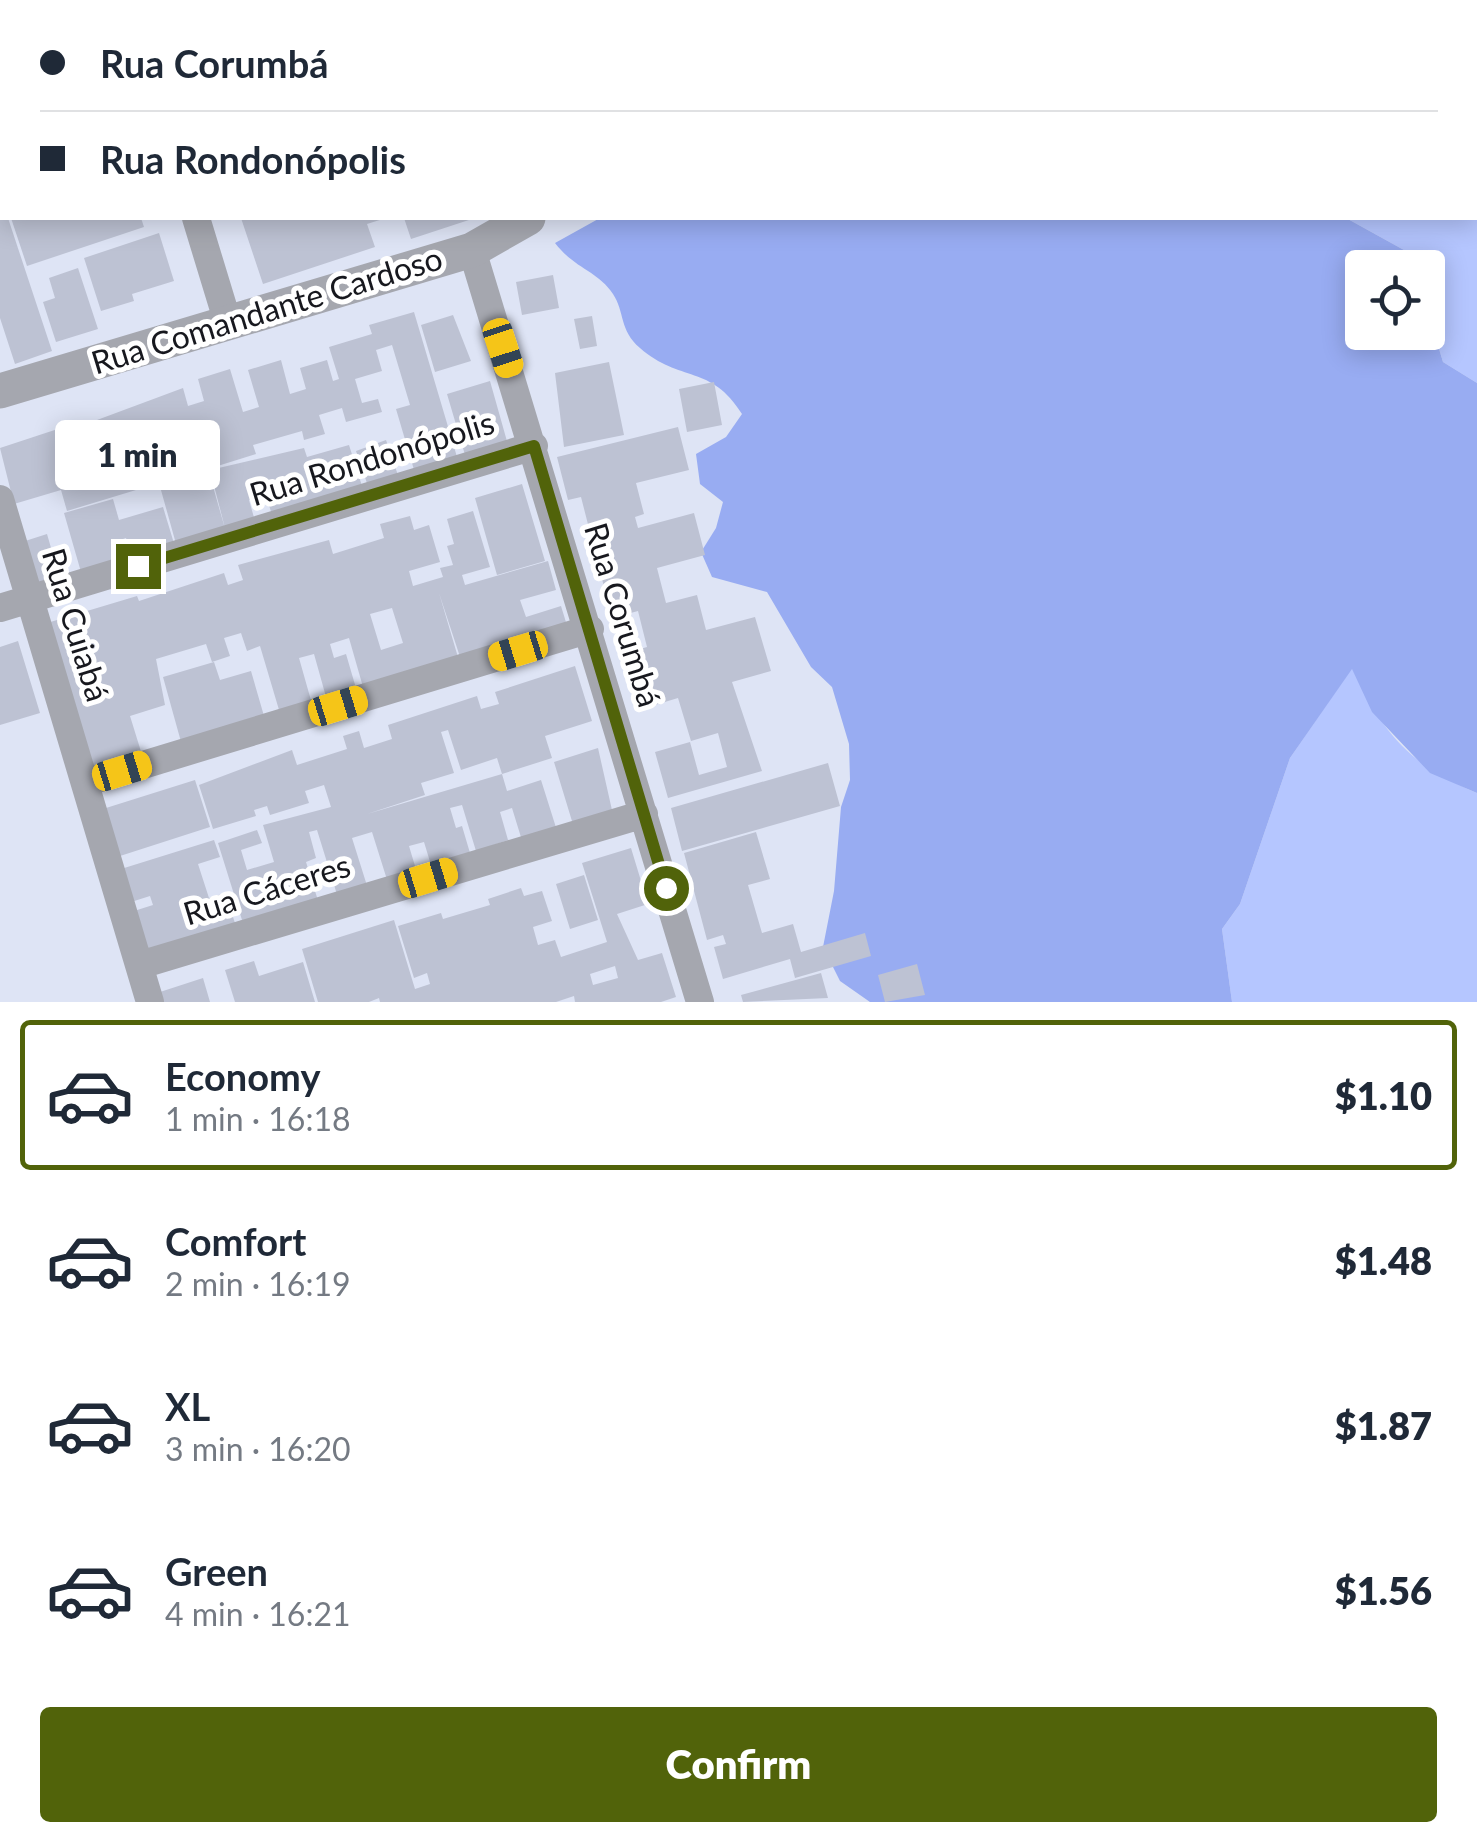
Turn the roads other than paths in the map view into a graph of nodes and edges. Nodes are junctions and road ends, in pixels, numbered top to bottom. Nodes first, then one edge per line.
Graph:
1 (197, 220) edge
2 (519, 220) edge
3 (472, 250) junction
4 (228, 323) junction
5 (0, 391) edge
6 (534, 446) junction
7 (0, 498) edge
8 (30, 599) junction
9 (0, 608) edge
10 (590, 629) junction
11 (87, 782) junction
12 (644, 814) junction
13 (140, 965) junction
14 (696, 1001) edge
15 (150, 1002) edge

1 - 4 street
2 - 3 street, Rua Comandante Cardoso
3 - 4 street, Rua Comandante Cardoso
3 - 6 street, Rua Corumbá
4 - 5 street, Rua Comandante Cardoso
6 - 8 street, Rua Rondonópolis
6 - 10 street, Rua Corumbá
7 - 8 street, Rua Cuiabá
8 - 9 street, Rua Rondonópolis
8 - 11 street, Rua Cuiabá
10 - 11 street
10 - 12 street, Rua Corumbá
11 - 13 street, Rua Cuiabá
12 - 13 street, Rua Cáceres
12 - 14 street, Rua Corumbá
13 - 15 street, Rua Cuiabá

